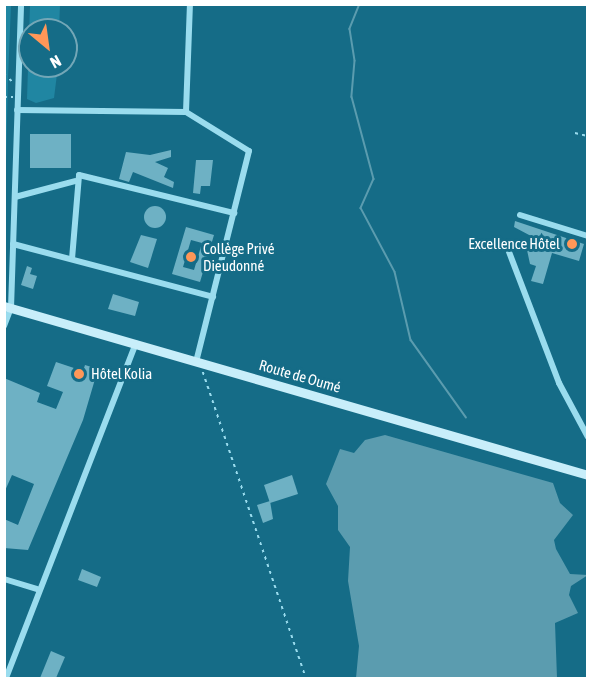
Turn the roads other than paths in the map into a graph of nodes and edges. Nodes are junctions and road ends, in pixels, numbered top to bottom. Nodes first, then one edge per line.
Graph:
1 (21, 4) edge
2 (190, 4) edge
3 (17, 110) junction
4 (186, 112) junction
5 (75, 181) junction
6 (15, 196) junction
7 (234, 213) junction
8 (520, 215) dead end
9 (588, 236) edge
10 (13, 244) junction
11 (506, 244) dead end
12 (72, 259) junction
13 (213, 297) junction
14 (8, 307) edge
15 (4, 326) edge
16 (136, 343) junction
17 (198, 362) junction
18 (588, 437) edge
19 (588, 475) edge
20 (4, 579) edge
21 (38, 589) junction
22 (6, 678) edge

1 - 3 street
2 - 4 street
3 - 4 street
3 - 6 street
4 - 7 street
5 - 6 street
5 - 7 street
5 - 12 street
6 - 10 street
7 - 13 street
8 - 9 street
10 - 12 street
10 - 14 street
11 - 18 street
12 - 13 street
13 - 17 street
14 - 15 street
14 - 16 main road, Route de Oumé
16 - 17 main road, Route de Oumé
16 - 21 street
17 - 19 main road, Route de Oumé
20 - 21 street
21 - 22 street

